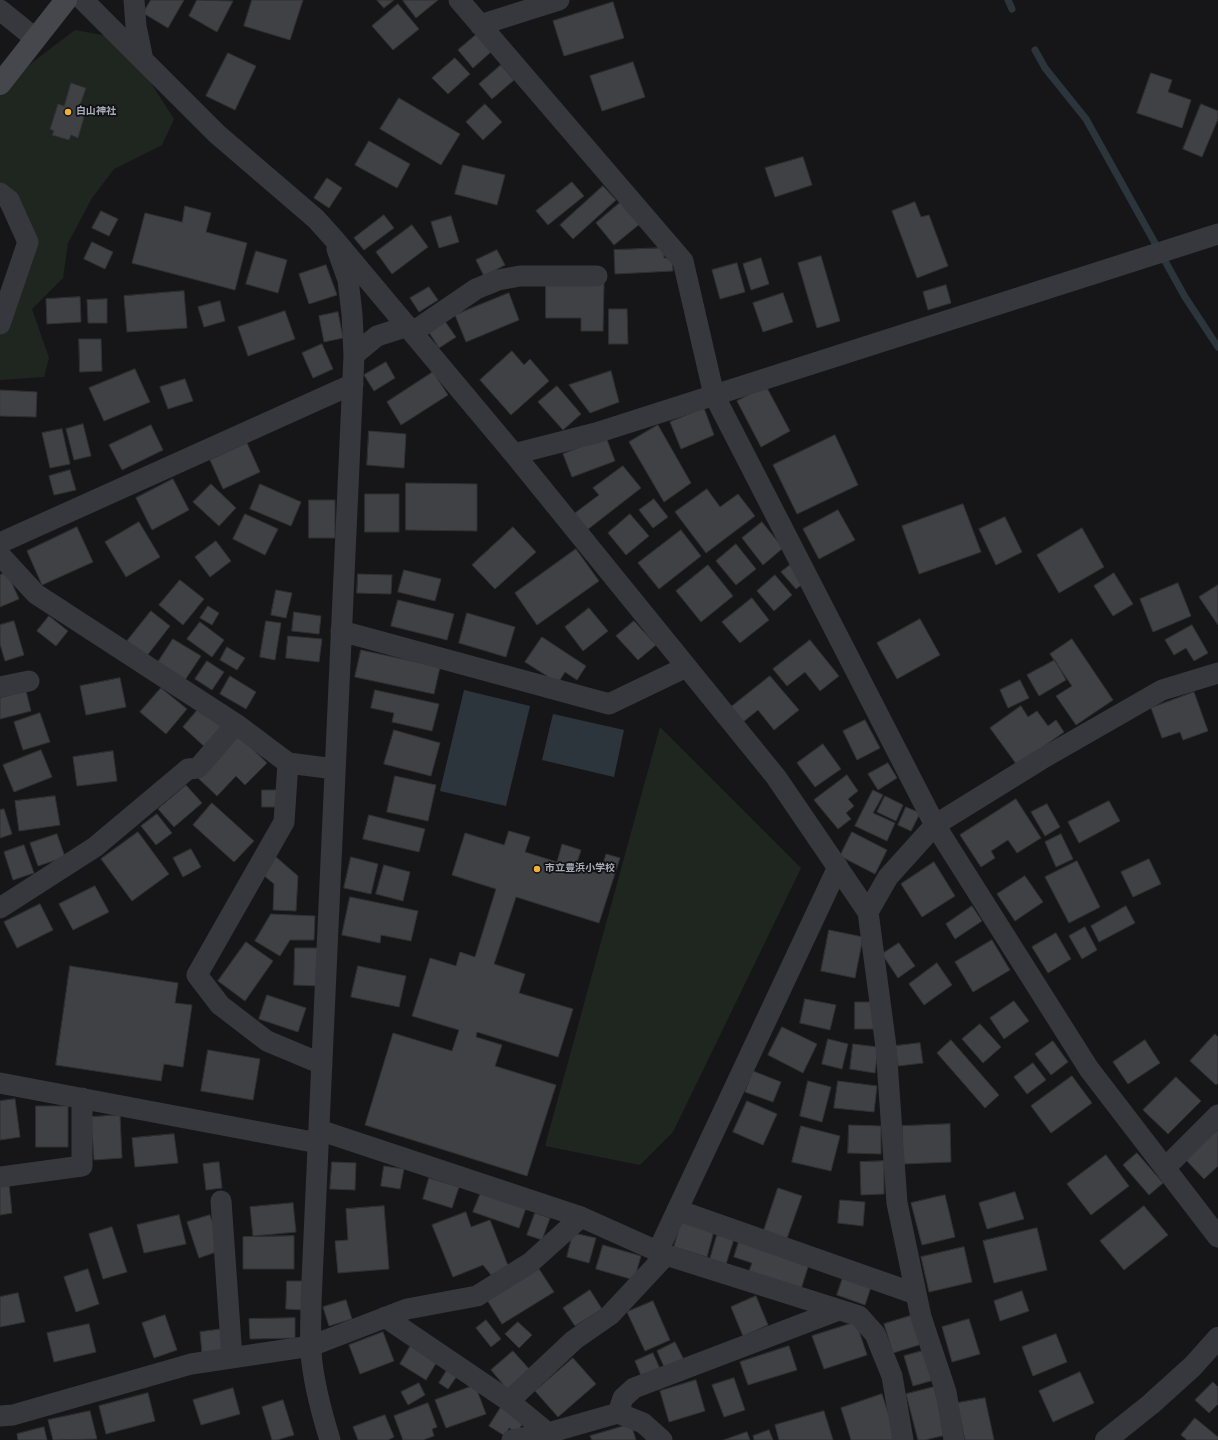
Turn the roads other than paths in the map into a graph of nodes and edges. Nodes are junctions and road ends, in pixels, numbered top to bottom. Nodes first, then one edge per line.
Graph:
1 (66, 0) edge
2 (83, 0) edge
3 (134, 0) edge
4 (459, 0) edge
5 (558, 0) edge
6 (0, 10) edge
7 (480, 25) junction
8 (36, 39) junction
9 (143, 60) junction
10 (0, 84) edge
11 (0, 193) edge
12 (1218, 234) edge
13 (334, 239) junction
14 (597, 276) dead end
15 (0, 324) edge
16 (410, 330) junction
17 (354, 354) junction
18 (353, 384) junction
19 (714, 395) junction
20 (514, 454) junction
21 (0, 543) edge
22 (0, 555) edge
23 (341, 631) junction
24 (686, 667) junction
25 (1218, 673) edge
26 (29, 681) dead end
27 (0, 687) edge
28 (236, 724) junction
29 (288, 763) junction
30 (335, 768) junction
31 (935, 825) junction
32 (838, 868) junction
33 (0, 908) edge
34 (868, 912) junction
35 (322, 1064) junction
36 (0, 1083) edge
37 (82, 1098) junction
38 (1218, 1115) edge
39 (318, 1137) junction
40 (1165, 1168) junction
41 (0, 1176) edge
42 (221, 1201) dead end
43 (677, 1210) junction
44 (581, 1217) junction
45 (1218, 1237) edge
46 (662, 1253) junction
47 (916, 1294) junction
48 (839, 1310) junction
49 (385, 1317) junction
50 (1218, 1338) edge
51 (311, 1346) junction
52 (232, 1358) junction
53 (509, 1401) junction
54 (618, 1413) junction
55 (0, 1416) edge
56 (545, 1435) edge
57 (330, 1440) edge
58 (512, 1440) edge
59 (662, 1440) edge
60 (903, 1440) edge
61 (954, 1440) edge
62 (1106, 1440) edge

1 - 8 main road
2 - 9 street
3 - 9 street
4 - 7 street
5 - 7 street
6 - 8 street
7 - 19 street
8 - 10 main road
9 - 13 street
11 - 15 street
12 - 19 street
13 - 16 street
13 - 17 street
14 - 16 street
16 - 17 street
16 - 20 street
17 - 18 street
18 - 21 street
18 - 23 street
19 - 20 street
19 - 31 street
20 - 24 street
22 - 28 street
23 - 24 street
23 - 30 street
24 - 32 street
25 - 31 street
26 - 27 street
28 - 29 street
28 - 33 street
29 - 30 street
29 - 35 street
30 - 35 street
31 - 34 street
31 - 40 street
32 - 34 street
32 - 43 street
34 - 47 street
35 - 39 street
36 - 37 street
37 - 39 street
37 - 41 street
38 - 40 street
39 - 44 street
39 - 51 street
40 - 45 street
42 - 52 street
43 - 46 street
43 - 47 street
44 - 46 street
44 - 49 street
46 - 48 street
46 - 53 street
47 - 61 street
48 - 54 street
48 - 60 street
49 - 51 street
49 - 53 street
50 - 62 street
51 - 52 street
51 - 57 street
52 - 55 street
53 - 56 street
54 - 56 street
54 - 59 street
56 - 58 street

